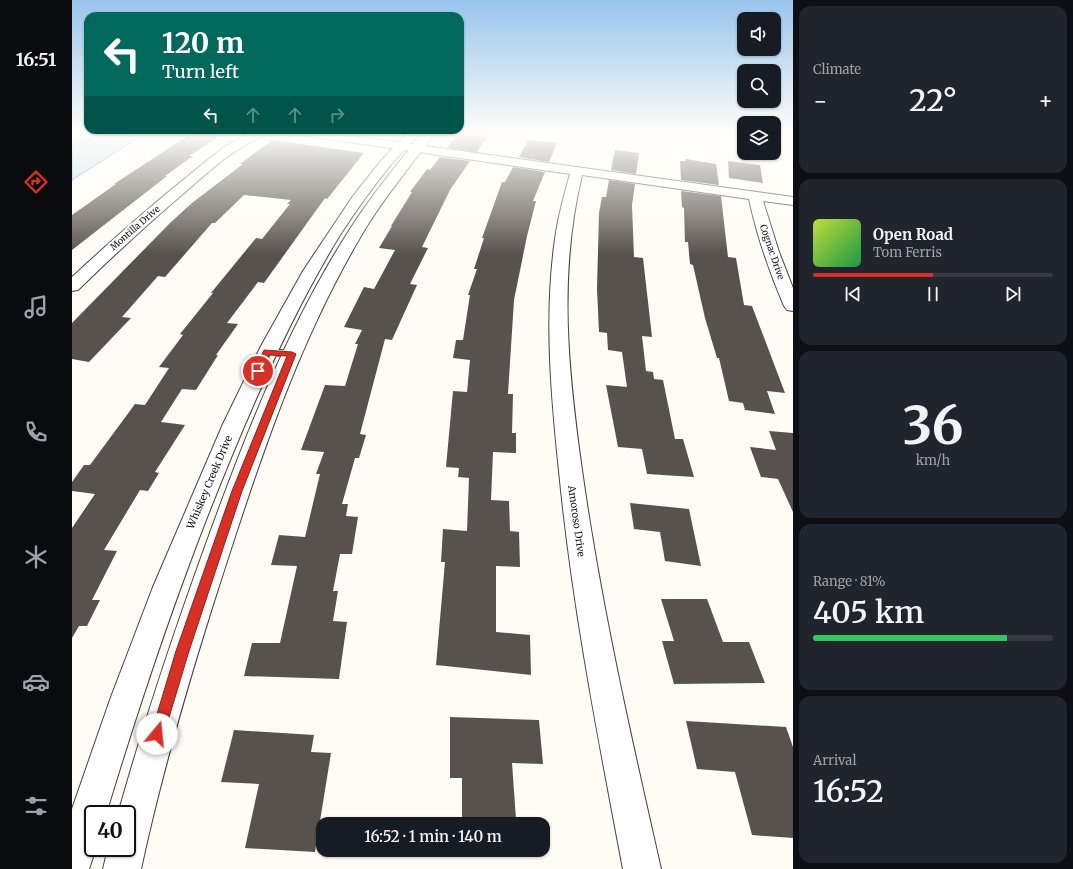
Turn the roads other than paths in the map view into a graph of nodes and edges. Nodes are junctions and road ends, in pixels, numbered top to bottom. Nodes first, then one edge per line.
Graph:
1 (199, 174) edge
2 (380, 174) edge
3 (393, 174) edge
4 (576, 174) edge
5 (595, 174) edge
6 (755, 196) junction
7 (793, 201) edge
8 (72, 286) edge
9 (793, 306) edge
10 (267, 352) junction
11 (292, 354) junction
12 (136, 812) edge
13 (125, 857) edge
14 (72, 865) edge
15 (122, 869) edge
16 (642, 869) edge

1 - 8 street, Montilla Drive
2 - 10 street, Whiskey Creek Drive
3 - 11 street
4 - 16 street, Amoroso Drive
5 - 6 street
6 - 7 street
6 - 9 street, Cognac Drive
10 - 11 lane
10 - 14 street, Whiskey Creek Drive
11 - 12 street
13 - 15 street

